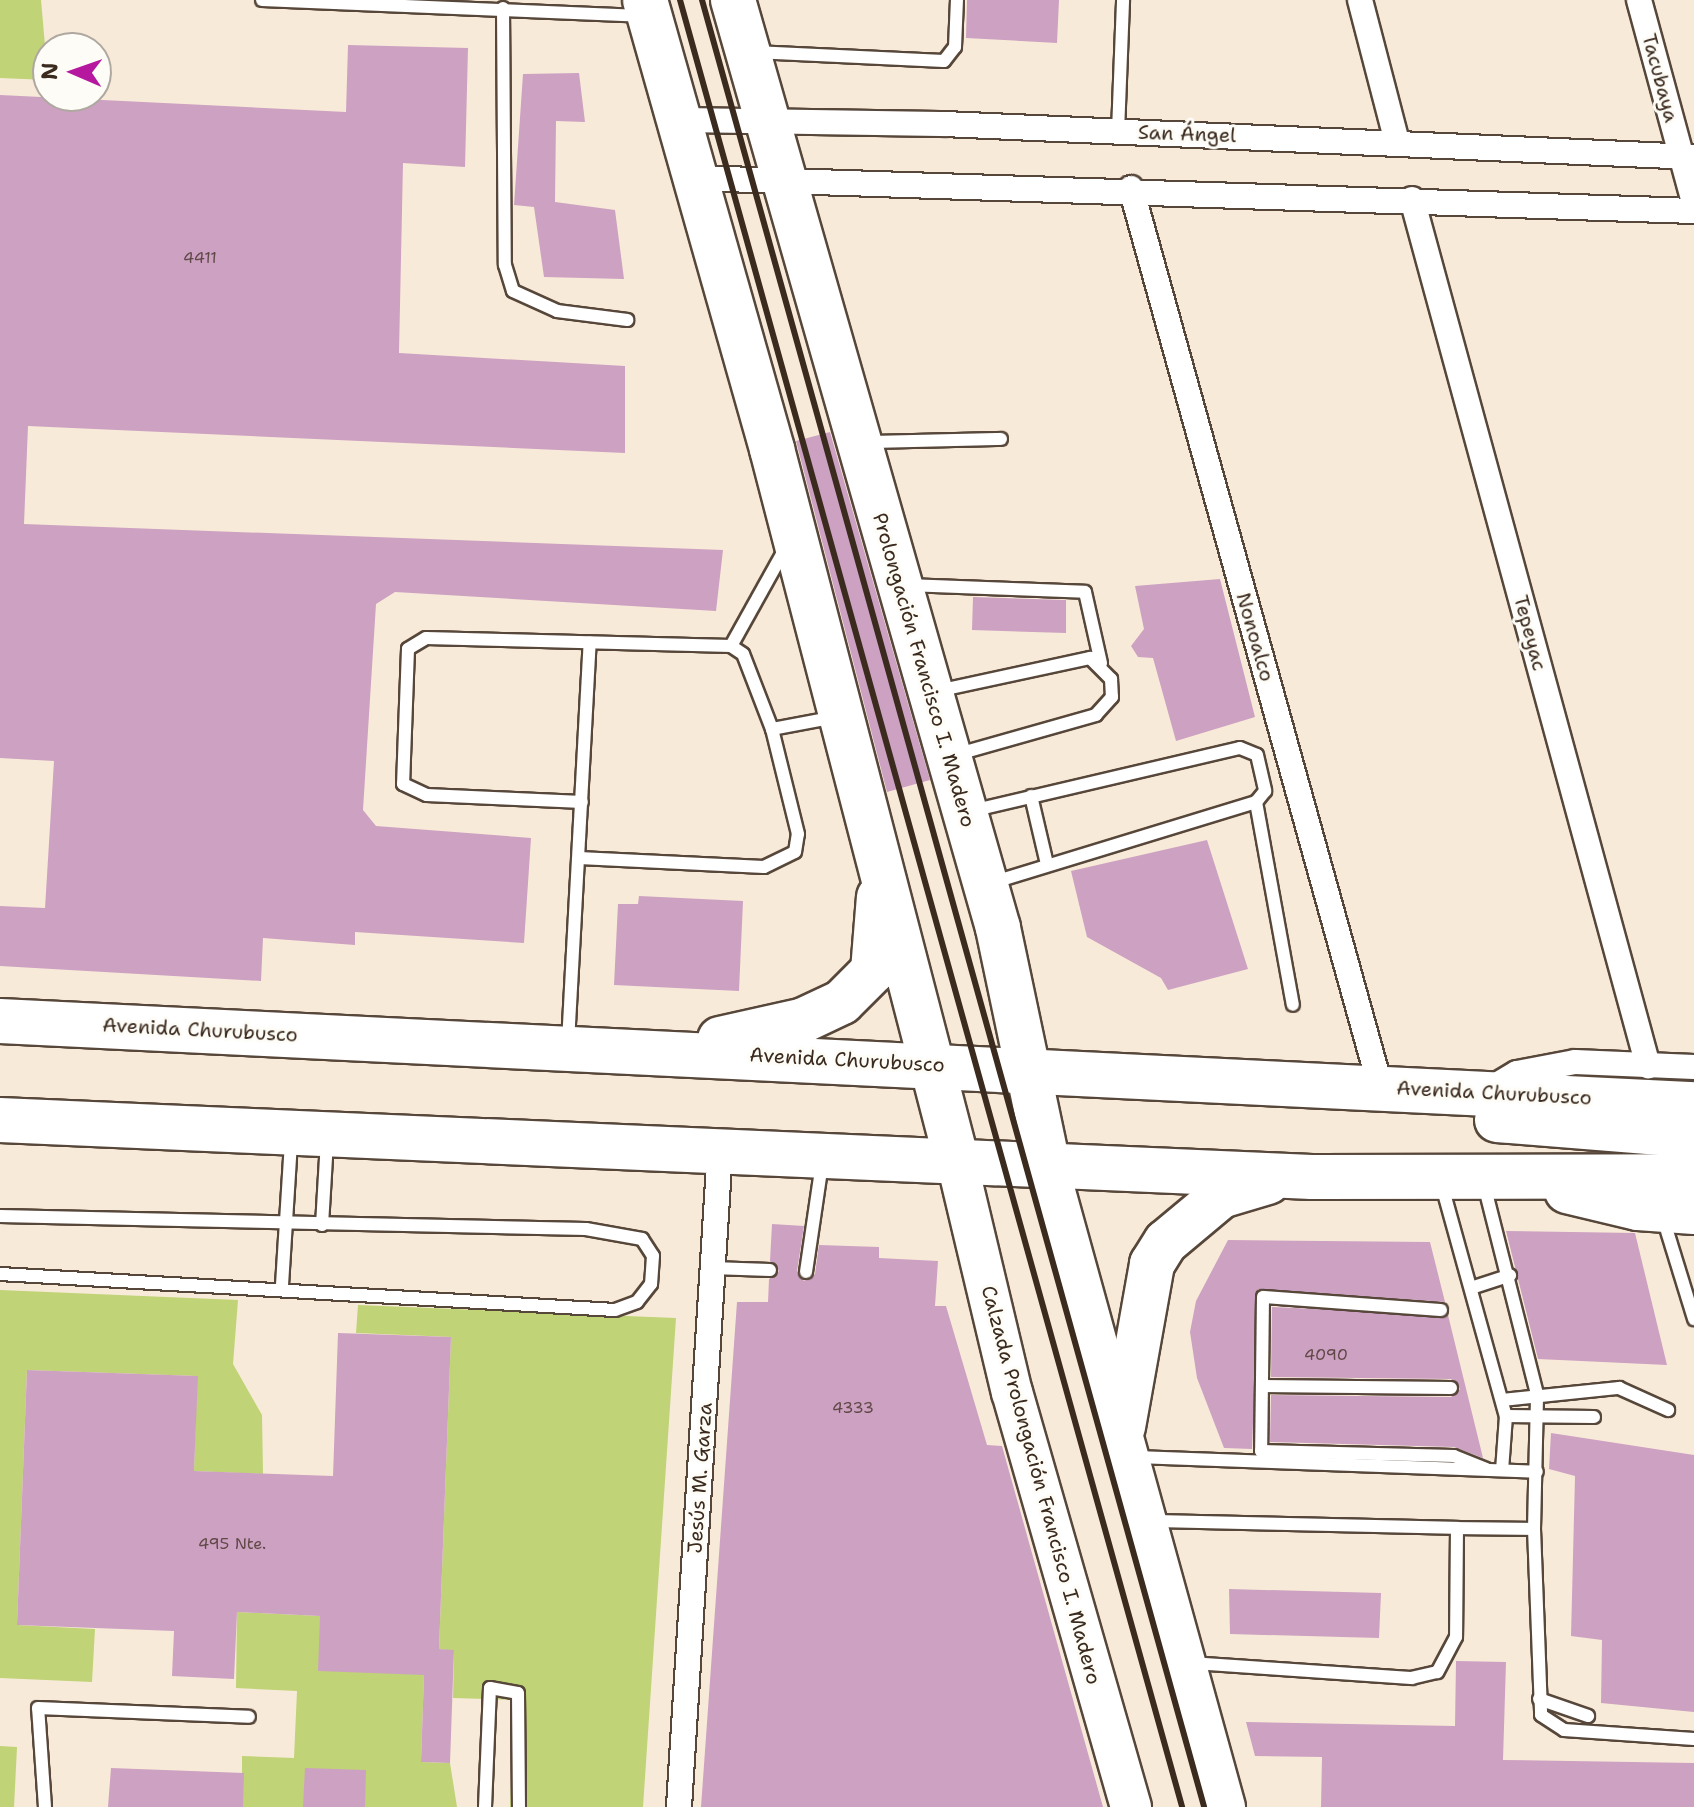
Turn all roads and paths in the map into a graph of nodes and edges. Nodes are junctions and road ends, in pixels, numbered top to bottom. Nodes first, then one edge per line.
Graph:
1 (262, 0) edge
2 (733, 0) edge
3 (957, 0) edge
4 (1123, 0) edge
5 (1360, 0) edge
6 (1639, 0) edge
7 (523, 4) edge
8 (503, 8) junction
9 (646, 8) edge
10 (747, 51) junction
11 (771, 119) junction
12 (679, 120) junction
13 (1118, 132) junction
14 (1397, 142) junction
15 (1688, 156) edge
16 (788, 176) junction
17 (694, 178) junction
18 (1131, 188) junction
19 (1412, 199) junction
20 (1694, 202) edge
21 (1694, 211) edge
22 (627, 320) dead end
23 (1001, 439) dead end
24 (860, 442) junction
25 (794, 532) junction
26 (899, 585) junction
27 (590, 643) junction
28 (731, 646) junction
29 (1101, 663) junction
30 (929, 693) junction
31 (843, 716) junction
32 (772, 729) junction
33 (948, 757) junction
34 (1031, 796) junction
35 (582, 802) junction
36 (1256, 802) junction
37 (964, 812) junction
38 (870, 815) junction
39 (579, 858) junction
40 (1047, 864) junction
41 (985, 886) junction
42 (1293, 1005) dead end
43 (0, 1021) edge
44 (567, 1047) junction
45 (668, 1051) junction
46 (936, 1064) junction
47 (1648, 1066) junction
48 (1694, 1067) edge
49 (1029, 1068) junction
50 (1398, 1088) junction
51 (1480, 1094) junction
52 (1694, 1104) edge
53 (0, 1120) edge
54 (309, 1133) junction
55 (1694, 1136) edge
56 (720, 1149) junction
57 (823, 1153) junction
58 (957, 1162) junction
59 (1048, 1166) junction
60 (1470, 1171) junction
61 (1694, 1176) edge
62 (1312, 1177) junction
63 (1677, 1211) edge
64 (0, 1216) edge
65 (284, 1224) junction
66 (322, 1225) junction
67 (712, 1268) junction
68 (770, 1270) dead end
69 (806, 1272) dead end
70 (0, 1274) edge
71 (1510, 1275) junction
72 (282, 1285) junction
73 (1474, 1287) junction
74 (1441, 1310) dead end
75 (1694, 1319) edge
76 (1262, 1386) junction
77 (1451, 1388) dead end
78 (1537, 1394) junction
79 (1502, 1400) junction
80 (1668, 1410) dead end
81 (1539, 1415) junction
82 (1506, 1416) junction
83 (1594, 1417) dead end
84 (1128, 1442) junction
85 (1486, 1469) junction
86 (1502, 1470) junction
87 (1537, 1472) junction
88 (1148, 1521) junction
89 (1457, 1528) junction
90 (1534, 1529) junction
91 (1186, 1663) junction
92 (1539, 1699) junction
93 (1588, 1716) dead end
94 (249, 1717) dead end
95 (1694, 1739) edge
96 (45, 1807) edge
97 (485, 1807) edge
98 (519, 1807) edge
99 (679, 1807) edge
100 (1131, 1807) edge
101 (1225, 1807) edge

1 - 8 lane
2 - 10 highway, Prolongación Francisco I. Madero
3 - 10 lane
4 - 13 lane
5 - 14 street
6 - 15 street, Tacubaya
7 - 8 lane
7 - 9 lane
8 - 22 lane
9 - 12 highway
10 - 11 highway, Prolongación Francisco I. Madero
11 - 12 street, San Ángel
11 - 13 street, San Ángel
11 - 16 highway, Prolongación Francisco I. Madero
12 - 17 highway
13 - 14 street, San Ángel
14 - 15 street, San Ángel
15 - 20 street, Tacubaya
16 - 17 street
16 - 18 street
16 - 24 highway, Prolongación Francisco I. Madero
17 - 25 highway
18 - 19 street
18 - 50 street, Nonoalco
19 - 21 street
19 - 47 street, Tepeyac
23 - 24 lane
24 - 26 highway, Prolongación Francisco I. Madero
25 - 28 lane
25 - 31 highway
26 - 29 lane
26 - 30 highway, Prolongación Francisco I. Madero
27 - 28 lane
27 - 35 lane
27 - 35 lane
28 - 32 lane
29 - 30 lane
29 - 33 lane
30 - 33 highway, Prolongación Francisco I. Madero
31 - 32 lane
31 - 38 highway
32 - 39 lane
33 - 37 highway, Prolongación Francisco I. Madero
34 - 36 lane
34 - 37 lane
34 - 40 lane
35 - 39 lane
36 - 40 lane
36 - 42 lane
37 - 41 highway, Prolongación Francisco I. Madero
38 - 45 highway
38 - 46 highway
39 - 44 lane
40 - 41 lane
41 - 49 highway, Prolongación Francisco I. Madero
43 - 44 highway, Avenida Churubusco
44 - 45 highway, Avenida Churubusco
45 - 46 highway, Avenida Churubusco
46 - 49 highway, Avenida Churubusco
46 - 58 highway
47 - 48 street
47 - 51 street
49 - 50 highway, Avenida Churubusco
49 - 59 highway, Prolongación Francisco I. Madero
50 - 51 highway, Avenida Churubusco
50 - 55 highway
51 - 52 highway, Avenida Churubusco
53 - 54 highway
54 - 56 highway
54 - 65 lane
54 - 66 lane
56 - 57 highway
56 - 67 street, Jesús M. Garza
57 - 58 highway
57 - 69 lane
58 - 59 highway
58 - 100 main road, Calzada Prolongación Francisco I. Madero
59 - 62 highway
59 - 84 main road
60 - 61 highway
60 - 62 highway
60 - 63 highway
60 - 71 lane
60 - 73 lane
62 - 84 highway
63 - 75 lane
64 - 65 lane
65 - 66 lane
65 - 72 lane
66 - 72 lane
67 - 68 lane
67 - 99 street, Jesús M. Garza
70 - 72 lane
71 - 73 lane
71 - 78 lane
73 - 79 lane
74 - 76 lane
76 - 77 lane
76 - 85 lane
78 - 79 lane
78 - 80 lane
78 - 81 lane
79 - 82 lane
81 - 82 lane
81 - 83 lane
81 - 87 lane
82 - 86 lane
84 - 85 lane
84 - 88 main road
85 - 86 lane
86 - 87 lane
87 - 90 lane
88 - 89 lane
88 - 91 main road
89 - 90 lane
89 - 91 lane
90 - 92 lane
91 - 101 main road
92 - 93 lane
92 - 95 lane
94 - 96 lane
97 - 98 lane

